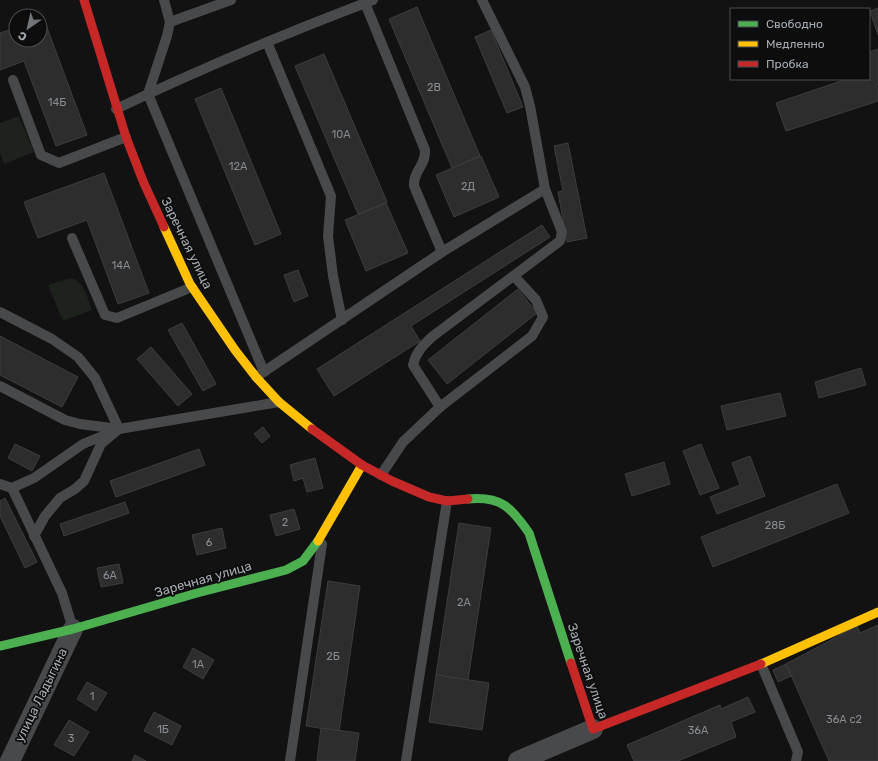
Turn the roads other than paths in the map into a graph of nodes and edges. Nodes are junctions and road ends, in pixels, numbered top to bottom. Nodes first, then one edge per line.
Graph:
1 (84, 0) edge
2 (164, 0) edge
3 (231, 0) edge
4 (482, 0) edge
5 (369, 2) edge
6 (170, 22) junction
7 (267, 42) junction
8 (13, 80) dead end
9 (148, 94) junction
10 (116, 109) junction
11 (126, 137) junction
12 (545, 189) junction
13 (72, 238) dead end
14 (442, 252) junction
15 (514, 276) junction
16 (192, 287) junction
17 (0, 312) edge
18 (342, 320) junction
19 (260, 374) junction
20 (0, 386) edge
21 (279, 402) junction
22 (440, 407) junction
23 (119, 429) junction
24 (362, 465) junction
25 (382, 475) junction
26 (0, 484) edge
27 (12, 488) junction
28 (447, 501) junction
29 (324, 531) junction
30 (34, 536) junction
31 (878, 612) edge
32 (73, 630) junction
33 (0, 646) edge
34 (760, 664) junction
35 (593, 729) junction
36 (523, 760) edge
37 (10, 761) edge
38 (290, 761) edge
39 (406, 761) edge
40 (796, 761) edge

1 - 10 street, Заречная улица
2 - 6 lane
3 - 6 lane
4 - 12 lane
5 - 7 lane
5 - 14 lane
6 - 9 lane
7 - 9 lane
7 - 18 lane
8 - 11 lane
9 - 10 lane
9 - 19 lane
10 - 11 street, Заречная улица
11 - 16 street, Заречная улица
12 - 14 lane
12 - 15 lane
13 - 16 lane
14 - 18 lane
15 - 22 lane
15 - 22 lane
16 - 19 street, Заречная улица
17 - 23 lane
18 - 19 lane
19 - 21 street, Заречная улица
20 - 23 lane
21 - 23 lane
21 - 24 street, Заречная улица
22 - 25 lane
23 - 27 lane
23 - 30 lane
24 - 25 street, Заречная улица
24 - 29 street, Заречная улица
25 - 28 street, Заречная улица
26 - 27 lane
27 - 30 lane
28 - 35 street, Заречная улица
28 - 39 lane
29 - 32 street, Заречная улица
29 - 38 lane
30 - 32 lane
31 - 34 street, Заречная улица
32 - 33 street, Заречная улица
32 - 37 street, улица Ладыгина
34 - 35 street, Заречная улица
34 - 40 lane
35 - 36 street

